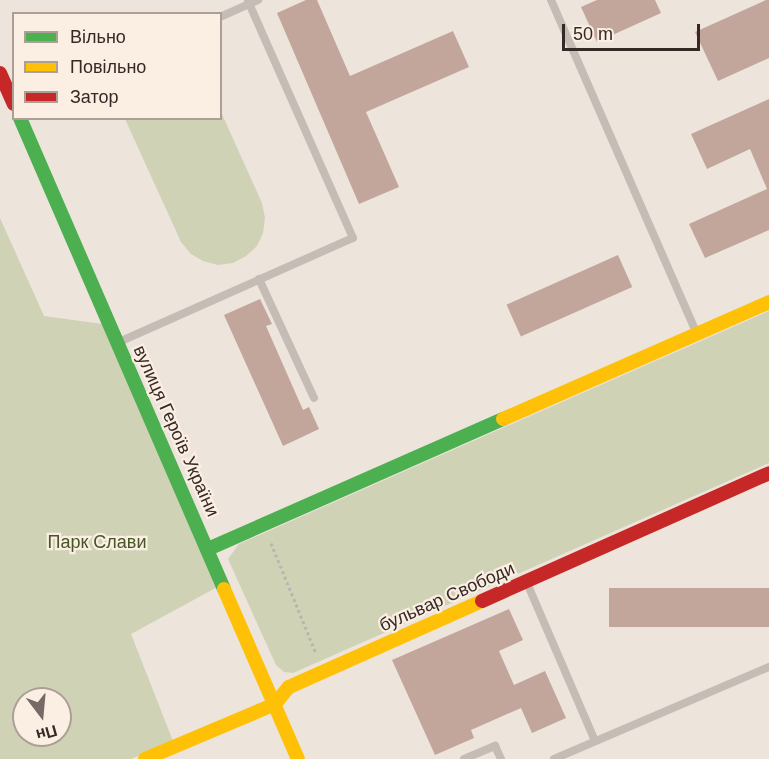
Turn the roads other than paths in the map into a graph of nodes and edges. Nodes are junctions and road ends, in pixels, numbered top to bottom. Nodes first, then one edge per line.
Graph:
1 (252, 0) edge
2 (258, 0) edge
3 (552, 0) edge
4 (222, 16) edge
5 (0, 73) edge
6 (12, 100) edge
7 (21, 120) edge
8 (260, 279) junction
9 (769, 302) edge
10 (697, 334) junction
11 (118, 343) junction
12 (314, 398) dead end
13 (769, 473) edge
14 (208, 549) junction
15 (526, 581) junction
16 (769, 667) edge
17 (275, 704) junction
18 (595, 741) junction
19 (145, 759) edge
20 (298, 759) edge
21 (464, 759) edge
22 (501, 759) edge
23 (554, 759) edge

1 - 8 lane
2 - 4 lane
3 - 10 lane
5 - 6 street
7 - 11 street, вулиця Героїв України
8 - 11 lane
8 - 12 lane
9 - 10 street
10 - 14 street
11 - 14 street, вулиця Героїв України
13 - 15 street, бульвар Свободи
14 - 17 street, вулиця Героїв України
15 - 17 street, бульвар Свободи
15 - 18 lane
16 - 18 lane
17 - 19 street, бульвар Свободи
17 - 20 street, вулиця Героїв України
18 - 23 lane
21 - 22 lane

